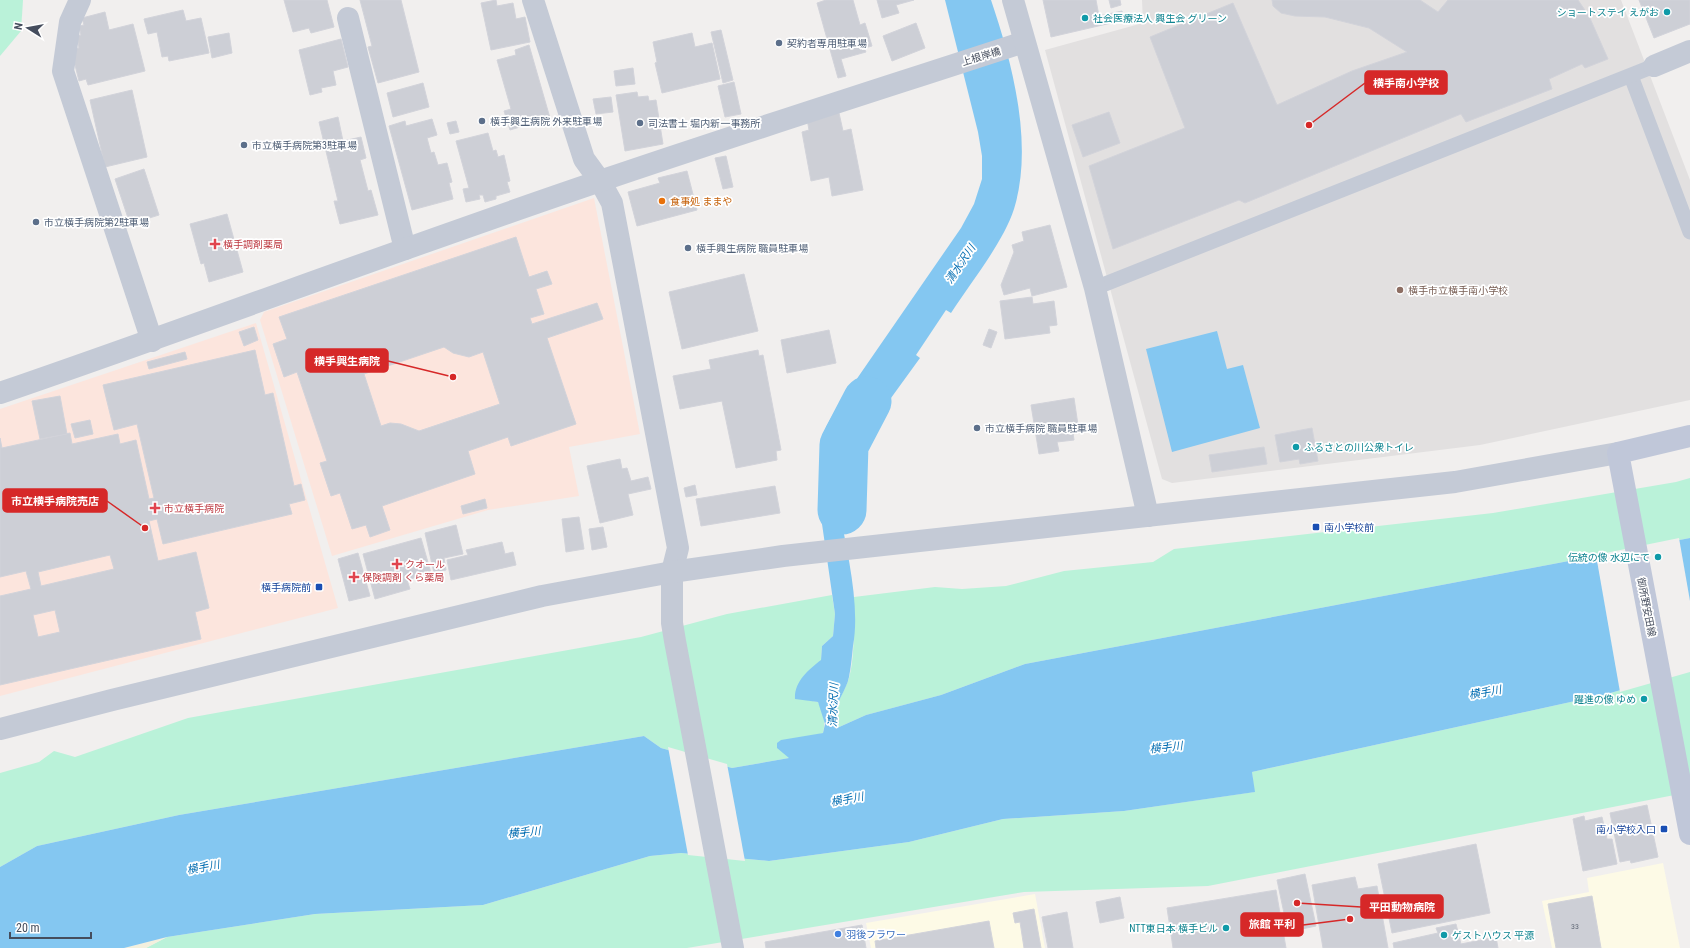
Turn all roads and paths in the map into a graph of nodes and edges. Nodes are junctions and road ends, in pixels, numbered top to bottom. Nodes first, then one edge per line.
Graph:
1 (80, 0) edge
2 (533, 0) edge
3 (1013, 0) edge
4 (348, 18) dead end
5 (1017, 44) junction
6 (1690, 51) edge
7 (1654, 66) joint
8 (1631, 76) junction
9 (600, 181) junction
10 (1690, 232) edge
11 (405, 249) junction
12 (1095, 288) junction
13 (152, 341) junction
14 (0, 393) edge
15 (1690, 436) edge
16 (1618, 453) junction
17 (1148, 516) junction
18 (672, 572) junction
19 (0, 729) edge
20 (1690, 834) edge
21 (730, 948) edge

1 - 13 street
2 - 9 street
3 - 5 street
4 - 11 street
5 - 9 street, 上根岸橋
5 - 12 street
6 - 7 street
7 - 8 lane
8 - 10 lane
8 - 12 lane
9 - 11 street, 上根岸橋
9 - 18 street
11 - 13 street, 上根岸橋
12 - 17 street
13 - 14 street, 上根岸橋
15 - 16 main road
16 - 17 street
16 - 20 main road, 御所野安田線
17 - 18 street
18 - 19 street
18 - 21 street

